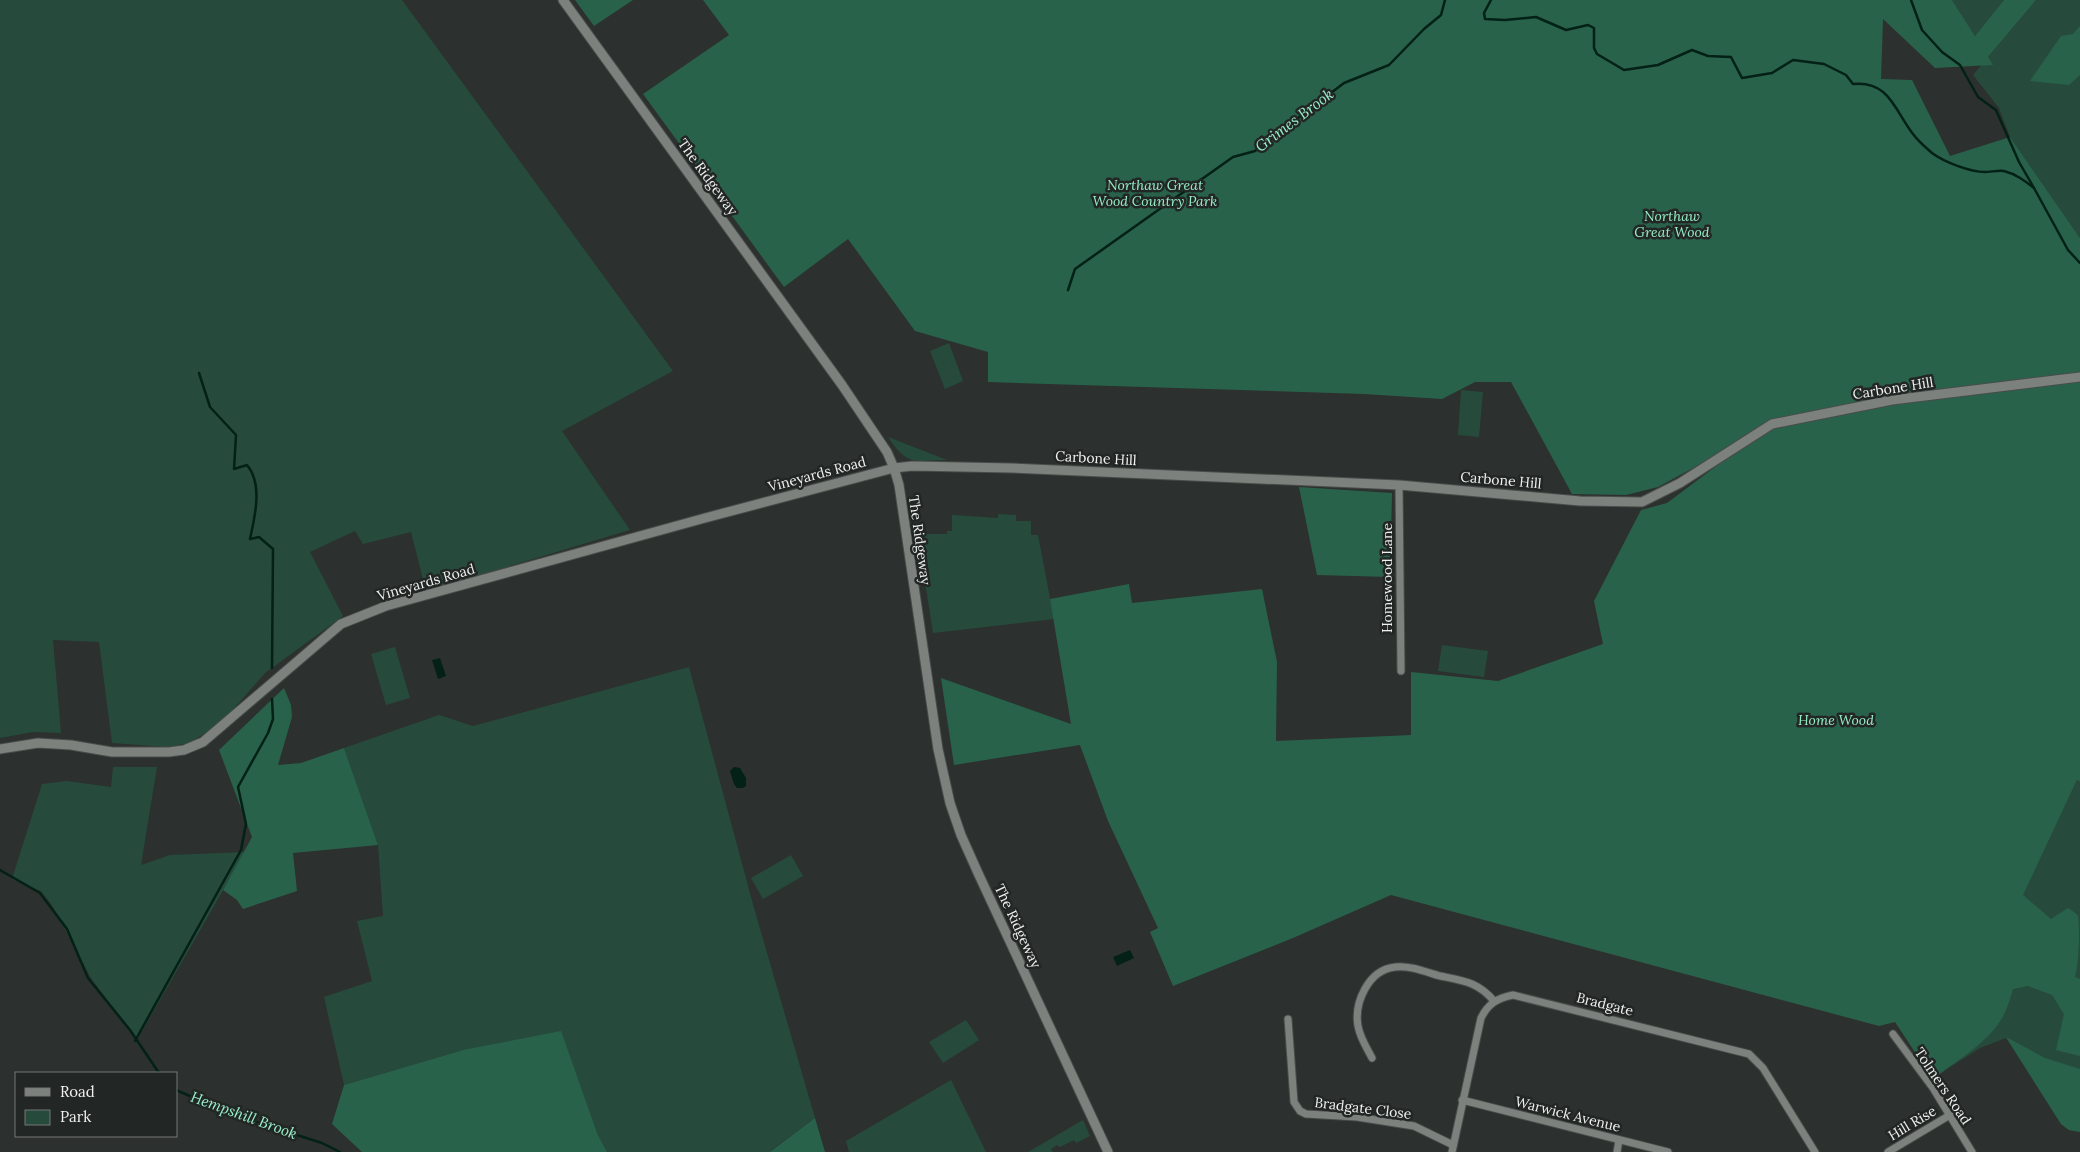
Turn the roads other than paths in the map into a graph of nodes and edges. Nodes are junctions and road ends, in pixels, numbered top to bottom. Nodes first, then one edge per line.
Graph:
1 (563, 0) edge
2 (2080, 377) edge
3 (894, 468) junction
4 (1399, 485) junction
5 (1401, 671) dead end
6 (0, 749) edge
7 (1494, 1001) junction
8 (1288, 1019) dead end
9 (1893, 1034) dead end
10 (1372, 1058) dead end
11 (1462, 1100) junction
12 (1950, 1115) junction
13 (1619, 1140) junction
14 (1453, 1148) edge
15 (1108, 1152) edge
16 (1617, 1152) edge
17 (1668, 1152) edge
18 (1815, 1152) edge
19 (1888, 1152) edge
20 (1972, 1152) edge

1 - 3 street, The Ridgeway
2 - 4 street, Carbone Hill
3 - 4 street, Carbone Hill
3 - 6 street, Vineyards Road
3 - 15 street, The Ridgeway
4 - 5 street, Homewood Lane
7 - 10 street
7 - 11 street
7 - 18 street, Bradgate
8 - 14 street, Bradgate Close
9 - 12 street, Tolmers Road
11 - 13 street, Warwick Avenue
11 - 14 street
12 - 19 street, Hill Rise
12 - 20 street, Tolmers Road
13 - 16 street
13 - 17 street, Warwick Avenue

